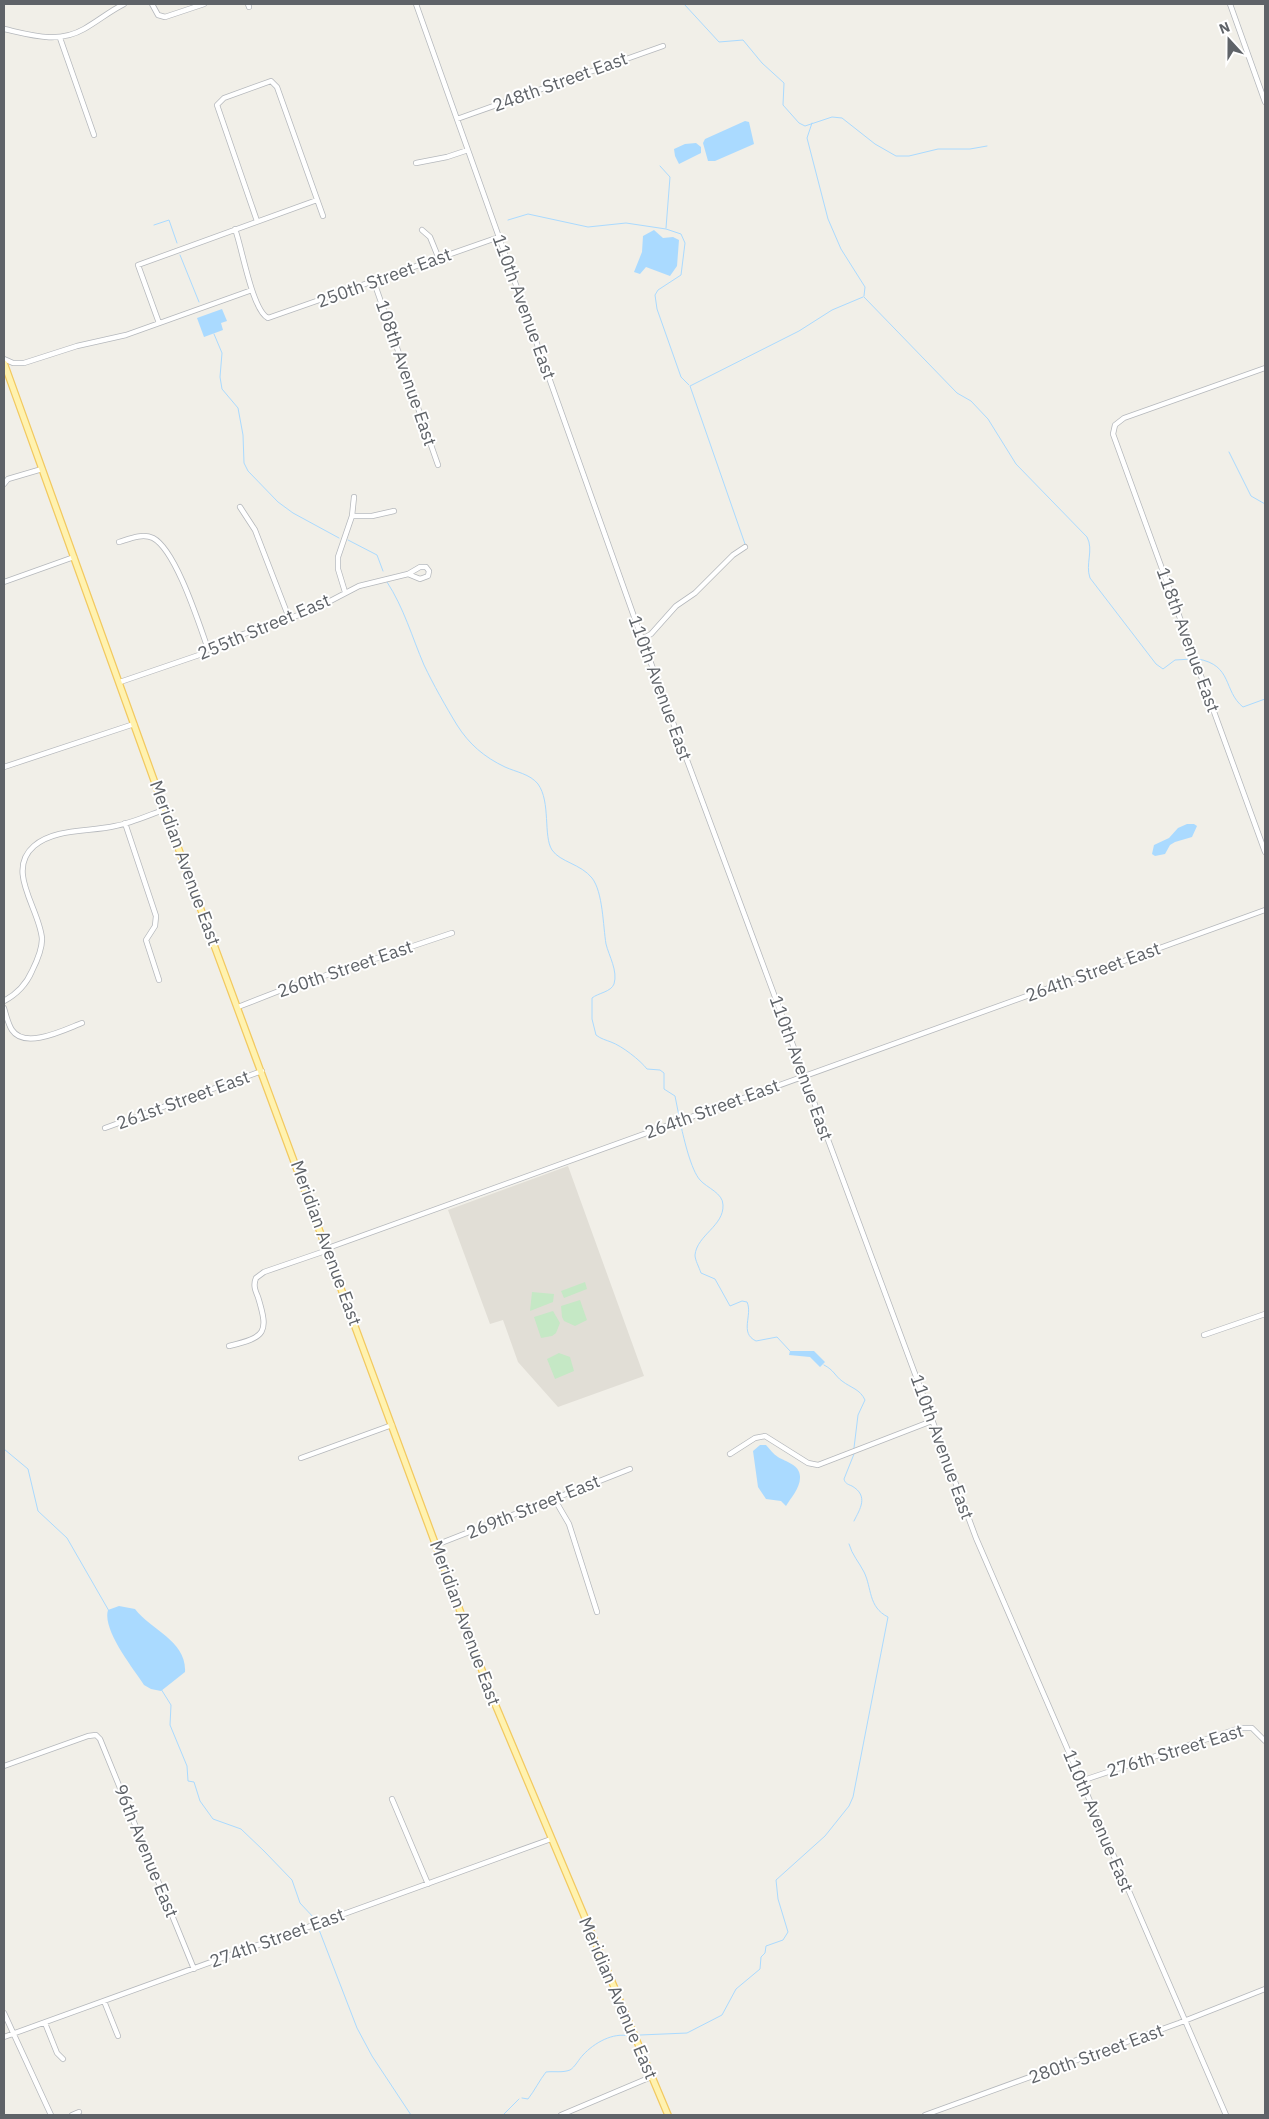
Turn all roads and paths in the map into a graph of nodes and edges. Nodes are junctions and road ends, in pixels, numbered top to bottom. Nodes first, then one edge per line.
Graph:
1 (124, 4) edge
2 (152, 4) edge
3 (204, 4) edge
4 (416, 4) edge
5 (1230, 4) edge
6 (4, 29) edge
7 (60, 38) junction
8 (662, 46) dead end
9 (1265, 102) edge
10 (457, 118) junction
11 (94, 135) dead end
12 (468, 150) junction
13 (416, 163) dead end
14 (317, 200) junction
15 (323, 216) dead end
16 (257, 221) junction
17 (235, 229) junction
18 (422, 230) dead end
19 (499, 237) junction
20 (439, 259) junction
21 (374, 282) junction
22 (252, 290) junction
23 (159, 324) junction
24 (4, 361) edge
25 (1265, 368) edge
26 (438, 465) dead end
27 (42, 469) junction
28 (4, 484) edge
29 (354, 497) dead end
30 (240, 507) dead end
31 (394, 511) dead end
32 (352, 516) junction
33 (119, 542) dead end
34 (745, 547) dead end
35 (74, 558) junction
36 (408, 574) dead end
37 (4, 582) edge
38 (345, 592) junction
39 (289, 618) junction
40 (642, 639) junction
41 (208, 649) junction
42 (120, 682) junction
43 (134, 724) junction
44 (4, 767) edge
45 (166, 809) junction
46 (125, 823) junction
47 (1265, 852) edge
48 (1265, 910) edge
49 (452, 933) dead end
50 (159, 980) dead end
51 (4, 1001) edge
52 (238, 1007) junction
53 (4, 1008) edge
54 (82, 1023) dead end
55 (262, 1071) junction
56 (804, 1076) junction
57 (105, 1128) dead end
58 (328, 1249) junction
59 (1265, 1314) edge
60 (1204, 1335) dead end
61 (229, 1346) dead end
62 (932, 1421) junction
63 (392, 1425) junction
64 (730, 1454) dead end
65 (301, 1458) dead end
66 (630, 1469) dead end
67 (555, 1500) junction
68 (436, 1545) junction
69 (597, 1612) dead end
70 (1265, 1741) edge
71 (4, 1766) edge
72 (1081, 1781) junction
73 (392, 1798) dead end
74 (551, 1839) junction
75 (428, 1884) junction
76 (194, 1969) junction
77 (1265, 1989) edge
78 (104, 2001) junction
79 (4, 2013) edge
80 (1184, 2021) junction
81 (45, 2023) junction
82 (14, 2034) junction
83 (118, 2036) dead end
84 (4, 2037) edge
85 (63, 2059) dead end
86 (651, 2077) junction
87 (79, 2112) dead end
88 (51, 2115) edge
89 (72, 2115) edge
90 (561, 2115) edge
91 (668, 2115) edge
92 (925, 2115) edge
93 (1226, 2115) edge

1 - 7 street
2 - 3 street
4 - 10 street, 110th Avenue East
5 - 9 street
6 - 7 street
7 - 11 street
8 - 10 street, 248th Street East
10 - 12 street, 110th Avenue East
12 - 13 street
12 - 19 street, 110th Avenue East
14 - 15 street
14 - 16 street
14 - 16 street
16 - 17 street
17 - 22 street
17 - 23 street
18 - 20 street
19 - 20 street, 250th Street East
19 - 40 street, 110th Avenue East
20 - 21 street, 250th Street East
21 - 22 street, 250th Street East
21 - 26 street, 108th Avenue East
22 - 23 street
23 - 24 street
24 - 27 main road, Meridian Avenue East
25 - 47 street, 118th Avenue East
27 - 28 street
27 - 35 main road, Meridian Avenue East
29 - 32 street
30 - 39 street
31 - 32 street
32 - 38 street
33 - 41 street
34 - 40 street
35 - 37 street
35 - 42 main road, Meridian Avenue East
36 - 38 street, 255th Street East
38 - 39 street, 255th Street East
39 - 41 street, 255th Street East
40 - 56 street, 110th Avenue East
41 - 42 street, 255th Street East
42 - 43 main road, Meridian Avenue East
43 - 44 street
43 - 45 main road, Meridian Avenue East
45 - 46 street
45 - 52 main road, Meridian Avenue East
46 - 50 street
46 - 51 street
48 - 56 street, 264th Street East
49 - 52 street, 260th Street East
52 - 55 main road, Meridian Avenue East
53 - 54 street
55 - 57 street, 261st Street East
55 - 58 main road, Meridian Avenue East
56 - 58 street, 264th Street East
56 - 62 street, 110th Avenue East
58 - 61 street, 264th Street East
58 - 63 main road, Meridian Avenue East
59 - 60 street
62 - 64 street
62 - 72 street, 110th Avenue East
63 - 65 street
63 - 68 main road, Meridian Avenue East
66 - 67 street, 269th Street East
67 - 68 street, 269th Street East
67 - 69 street
68 - 74 main road, Meridian Avenue East
70 - 72 street, 276th Street East
71 - 76 street, 96th Avenue East
72 - 80 street, 110th Avenue East
73 - 75 street
74 - 75 street, 274th Street East
74 - 86 main road, Meridian Avenue East
75 - 76 street, 274th Street East
76 - 78 street, 274th Street East
77 - 80 street, 280th Street East
78 - 81 street, 274th Street East
78 - 83 street
79 - 82 street
80 - 92 street, 280th Street East
80 - 93 street, 110th Avenue East
81 - 82 street, 274th Street East
81 - 85 street
82 - 84 street, 274th Street East
82 - 88 street
86 - 90 street
86 - 91 main road, Meridian Avenue East
87 - 89 street

